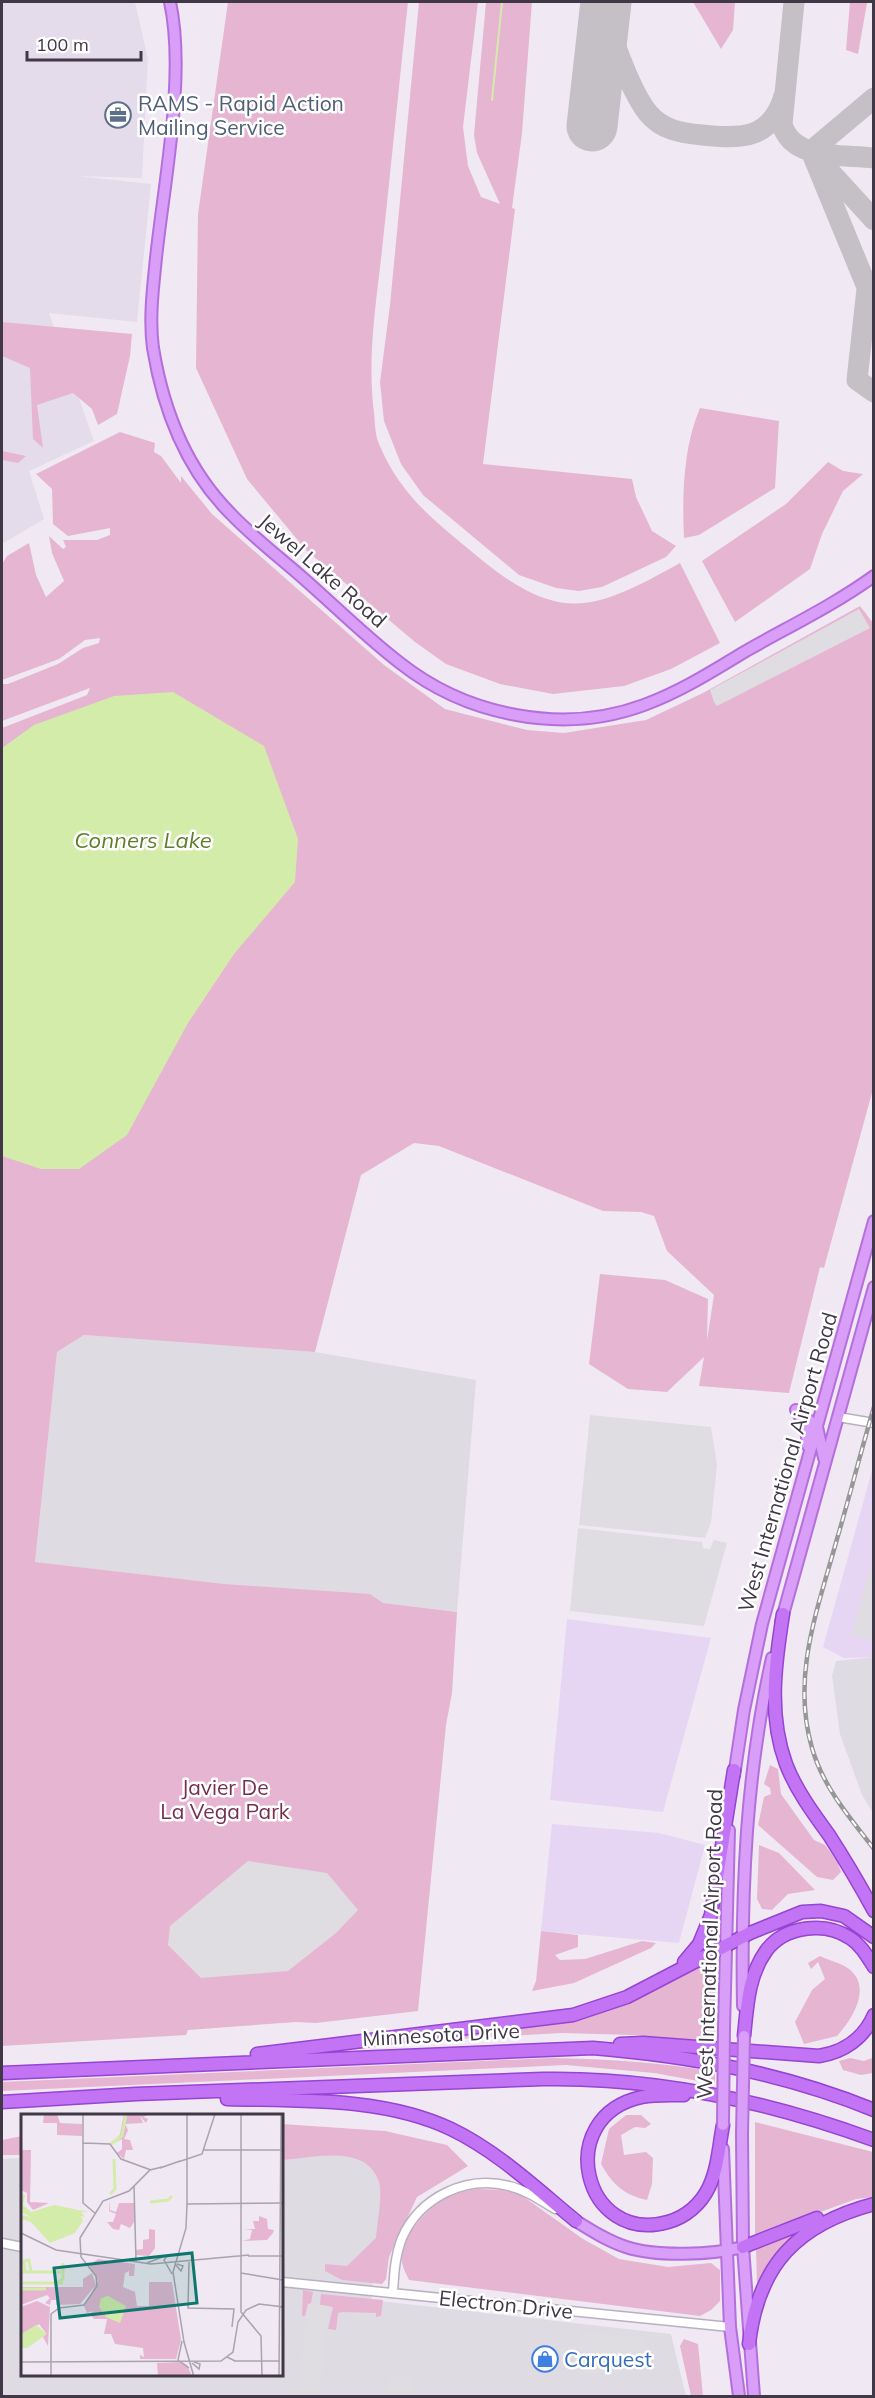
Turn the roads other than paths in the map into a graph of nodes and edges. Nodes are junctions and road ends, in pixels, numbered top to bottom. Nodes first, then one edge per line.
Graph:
1 (170, 2) edge
2 (873, 576) edge
3 (873, 1221) edge
4 (873, 1287) edge
5 (838, 1418) junction
6 (873, 1423) edge
7 (817, 1428) junction
8 (806, 1467) junction
9 (824, 1467) junction
10 (783, 1614) junction
11 (734, 1770) junction
12 (873, 1911) edge
13 (873, 1937) edge
14 (742, 1939) junction
15 (724, 1948) junction
16 (873, 1967) edge
17 (663, 1978) junction
18 (873, 2015) edge
19 (744, 2036) junction
20 (592, 2048) junction
21 (131, 2067) junction
22 (2, 2073) edge
23 (136, 2094) junction
24 (718, 2096) junction
25 (2, 2102) edge
26 (873, 2110) edge
27 (723, 2125) junction
28 (873, 2140) edge
29 (873, 2204) edge
30 (576, 2221) junction
31 (2, 2243) edge
32 (21, 2247) edge
33 (743, 2247) junction
34 (725, 2251) junction
35 (284, 2282) edge
36 (393, 2293) junction
37 (730, 2327) junction
38 (749, 2344) junction
39 (739, 2397) edge
40 (754, 2397) edge

1 - 2 main road, Jewel Lake Road
3 - 7 main road, West International Airport Road
4 - 5 main road, West International Airport Road
5 - 6 street
5 - 9 main road, West International Airport Road
7 - 8 main road, West International Airport Road
7 - 8 main road
7 - 9 main road
8 - 11 main road, West International Airport Road
9 - 10 main road, West International Airport Road
10 - 12 highway
10 - 14 main road, West International Airport Road
11 - 15 main road, West International Airport Road
11 - 17 highway
13 - 14 highway
14 - 15 highway
14 - 19 main road, West International Airport Road
15 - 17 highway
15 - 27 main road, West International Airport Road, bridge
16 - 19 highway
17 - 21 highway
18 - 20 highway
19 - 33 main road, West International Airport Road, bridge
20 - 21 highway, Minnesota Drive
20 - 26 highway, Minnesota Drive
21 - 22 highway, Minnesota Drive
23 - 24 highway
23 - 25 highway
23 - 30 highway
24 - 27 highway
24 - 28 highway
27 - 34 main road, West International Airport Road
29 - 33 highway
29 - 38 highway
30 - 34 main road
30 - 36 street
31 - 32 street
33 - 34 main road
33 - 38 main road, West International Airport Road
34 - 37 main road, West International Airport Road
35 - 36 street, Electron Drive
36 - 37 street, Electron Drive
37 - 38 main road
37 - 39 main road, West International Airport Road
38 - 40 main road, West International Airport Road

